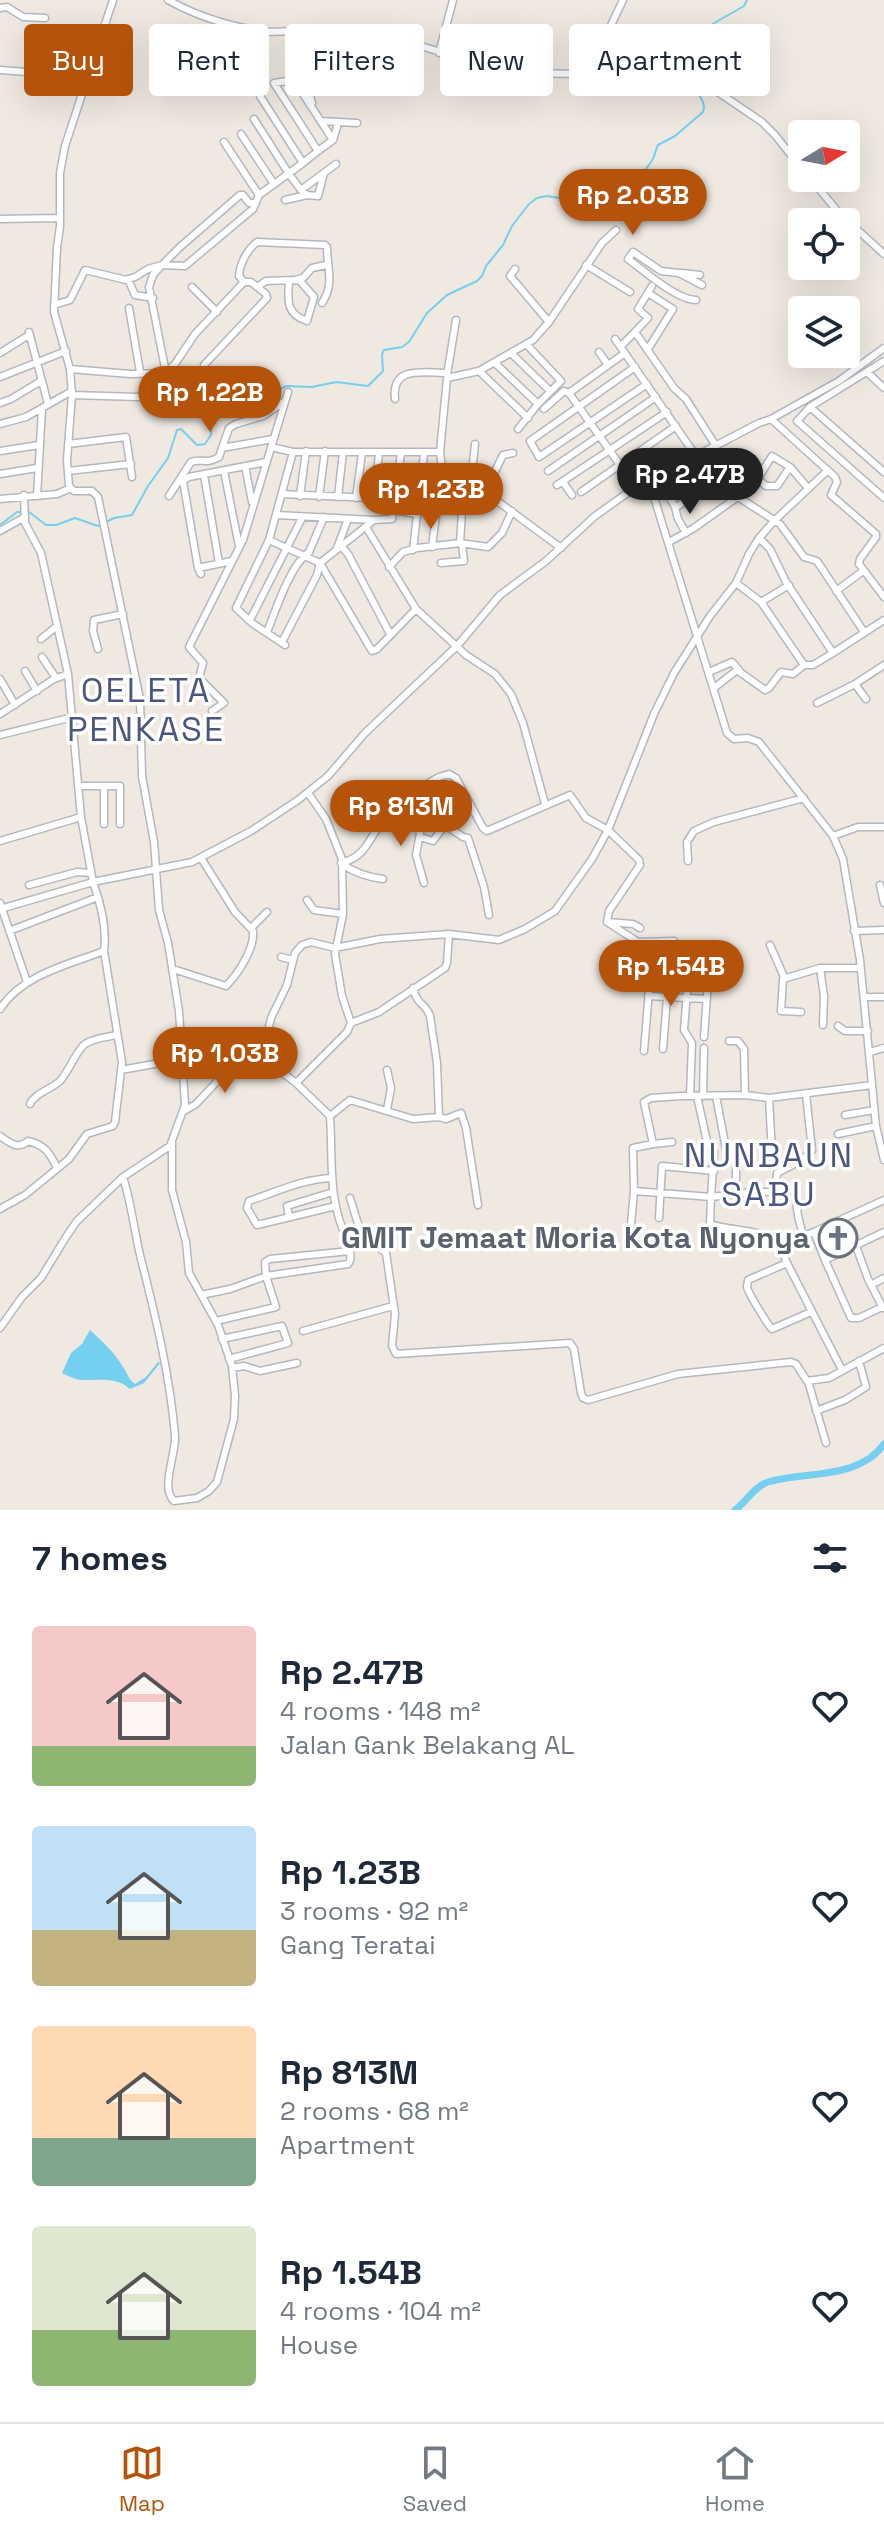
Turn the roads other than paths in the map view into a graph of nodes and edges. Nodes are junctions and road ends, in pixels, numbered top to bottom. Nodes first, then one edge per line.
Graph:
1 (113, 0) edge
2 (168, 0) edge
3 (453, 0) edge
4 (623, 0) edge
5 (0, 8) edge
6 (45, 18) dead end
7 (105, 24) edge
8 (612, 24) edge
9 (439, 53) junction
10 (0, 70) edge
11 (24, 72) edge
12 (569, 74) edge
13 (82, 96) edge
14 (260, 96) dead end
15 (310, 96) edge
16 (725, 96) edge
17 (311, 107) junction
18 (254, 119) dead end
19 (321, 121) junction
20 (357, 123) dead end
21 (337, 127) dead end
22 (241, 134) dead end
23 (333, 140) junction
24 (224, 142) dead end
25 (318, 151) junction
26 (788, 151) edge
27 (303, 163) junction
28 (336, 164) dead end
29 (324, 173) junction
30 (289, 174) junction
31 (274, 184) junction
32 (304, 192) junction
33 (822, 192) edge
34 (258, 199) junction
35 (285, 200) dead end
36 (60, 218) junction
37 (0, 219) edge
38 (616, 230) dead end
39 (884, 254) edge
40 (162, 265) junction
41 (326, 265) junction
42 (586, 265) junction
43 (515, 269) dead end
44 (664, 272) junction
45 (679, 273) junction
46 (700, 275) dead end
47 (128, 279) junction
48 (292, 281) junction
49 (244, 282) junction
50 (702, 285) dead end
51 (652, 286) junction
52 (192, 287) dead end
53 (257, 287) junction
54 (630, 292) dead end
55 (153, 298) junction
56 (696, 300) dead end
57 (322, 303) dead end
58 (54, 305) junction
59 (129, 308) dead end
60 (217, 312) junction
61 (456, 320) dead end
62 (549, 322) junction
63 (635, 332) junction
64 (615, 339) dead end
65 (527, 345) junction
66 (884, 348) edge
67 (623, 349) junction
68 (648, 349) junction
69 (66, 351) junction
70 (599, 352) dead end
71 (0, 353) edge
72 (512, 354) junction
73 (884, 361) edge
74 (37, 362) junction
75 (495, 363) junction
76 (204, 365) dead end
77 (608, 365) junction
78 (635, 367) junction
79 (70, 369) junction
80 (479, 371) junction
81 (140, 372) junction
82 (867, 372) junction
83 (165, 373) junction
84 (447, 376) junction
85 (0, 377) edge
86 (41, 381) junction
87 (647, 384) junction
88 (884, 388) edge
89 (550, 391) junction
90 (288, 392) dead end
91 (72, 393) junction
92 (569, 393) junction
93 (656, 396) junction
94 (395, 399) dead end
95 (285, 401) junction
96 (0, 403) edge
97 (45, 406) junction
98 (541, 406) junction
99 (578, 407) junction
100 (810, 407) junction
101 (667, 412) junction
102 (528, 418) junction
103 (771, 419) junction
104 (589, 422) junction
105 (0, 424) edge
106 (676, 426) junction
107 (518, 429) dead end
108 (600, 436) junction
109 (273, 439) junction
110 (68, 444) junction
111 (475, 444) dead end
112 (39, 445) junction
113 (716, 446) junction
114 (271, 447) junction
115 (222, 448) junction
116 (0, 451) edge
117 (306, 451) junction
118 (325, 451) junction
119 (610, 451) junction
120 (293, 452) junction
121 (343, 452) junction
122 (379, 452) junction
123 (440, 452) junction
124 (362, 453) junction
125 (401, 453) junction
126 (513, 453) dead end
127 (424, 454) junction
128 (696, 456) junction
129 (266, 462) junction
130 (131, 464) junction
131 (620, 465) junction
132 (679, 465) junction
133 (245, 466) junction
134 (790, 467) junction
135 (37, 468) junction
136 (442, 469) junction
137 (828, 470) junction
138 (68, 471) junction
139 (224, 471) junction
140 (548, 471) dead end
141 (884, 472) edge
142 (0, 474) edge
143 (686, 474) tunnel mouth
144 (204, 475) junction
145 (132, 477) dead end
146 (758, 479) junction
147 (465, 481) junction
148 (649, 481) junction
149 (714, 481) dead end
150 (181, 483) junction
151 (693, 485) tunnel mouth
152 (71, 488) junction
153 (808, 488) junction
154 (485, 492) junction
155 (581, 492) dead end
156 (700, 492) junction
157 (282, 494) junction
158 (572, 495) dead end
159 (37, 496) junction
160 (169, 496) dead end
161 (300, 496) junction
162 (319, 497) junction
163 (338, 497) junction
164 (738, 497) junction
165 (356, 498) junction
166 (375, 498) junction
167 (670, 498) dead end
168 (884, 498) edge
169 (0, 499) edge
170 (25, 499) junction
171 (396, 499) junction
172 (253, 504) junction
173 (675, 507) junction
174 (394, 510) junction
175 (512, 511) junction
176 (416, 514) junction
177 (25, 515) junction
178 (276, 515) junction
179 (324, 517) junction
180 (302, 518) junction
181 (348, 519) junction
182 (374, 520) junction
183 (774, 521) junction
184 (366, 527) junction
185 (0, 531) edge
186 (686, 533) junction
187 (759, 538) junction
188 (269, 540) junction
189 (669, 542) junction
190 (461, 544) junction
191 (239, 547) junction
192 (339, 547) junction
193 (432, 547) junction
194 (289, 548) junction
195 (561, 548) junction
196 (413, 550) junction
197 (305, 555) junction
198 (232, 561) junction
199 (219, 563) junction
200 (320, 563) junction
201 (441, 563) dead end
202 (389, 567) junction
203 (863, 571) junction
204 (736, 583) junction
205 (789, 585) junction
206 (836, 591) junction
207 (884, 597) edge
208 (761, 602) junction
209 (416, 609) junction
210 (123, 614) junction
211 (250, 620) junction
212 (884, 620) edge
213 (57, 626) junction
214 (267, 632) junction
215 (864, 632) junction
216 (390, 634) junction
217 (41, 639) dead end
218 (697, 639) junction
219 (457, 646) junction
220 (98, 649) dead end
221 (833, 653) junction
222 (42, 657) dead end
223 (804, 665) junction
224 (884, 665) edge
225 (25, 671) dead end
226 (709, 672) junction
227 (739, 672) junction
228 (68, 674) junction
229 (56, 678) junction
230 (0, 679) edge
231 (855, 684) junction
232 (714, 688) junction
233 (37, 691) junction
234 (3, 692) edge
235 (866, 699) dead end
236 (817, 703) dead end
237 (15, 705) junction
238 (212, 711) dead end
239 (0, 714) edge
240 (73, 717) junction
241 (0, 735) edge
242 (79, 786) junction
243 (104, 786) junction
244 (308, 793) junction
245 (804, 798) junction
246 (545, 804) junction
247 (401, 805) junction
248 (81, 817) junction
249 (104, 824) dead end
250 (120, 824) dead end
251 (884, 827) edge
252 (608, 830) junction
253 (833, 836) junction
254 (420, 837) junction
255 (0, 841) edge
256 (201, 858) junction
257 (688, 861) dead end
258 (341, 863) junction
259 (155, 869) junction
260 (91, 873) junction
261 (383, 879) dead end
262 (93, 882) junction
263 (424, 883) dead end
264 (29, 885) dead end
265 (880, 885) dead end
266 (98, 897) junction
267 (307, 900) dead end
268 (884, 903) edge
269 (1, 907) edge
270 (267, 912) dead end
271 (343, 914) junction
272 (489, 915) dead end
273 (607, 922) junction
274 (251, 928) junction
275 (640, 928) dead end
276 (884, 930) edge
277 (9, 931) junction
278 (854, 931) junction
279 (449, 934) junction
280 (674, 941) dead end
281 (770, 945) dead end
282 (335, 948) junction
283 (104, 951) junction
284 (281, 957) dead end
285 (293, 960) junction
286 (689, 967) dead end
287 (820, 968) junction
288 (860, 968) junction
289 (173, 969) junction
290 (669, 972) dead end
291 (650, 978) dead end
292 (785, 979) junction
293 (27, 982) junction
294 (708, 982) dead end
295 (413, 988) junction
296 (648, 996) junction
297 (667, 997) junction
298 (864, 997) junction
299 (884, 997) edge
300 (686, 998) junction
301 (707, 999) junction
302 (0, 1009) edge
303 (801, 1012) dead end
304 (351, 1023) junction
305 (823, 1025) dead end
306 (838, 1026) dead end
307 (868, 1031) junction
308 (117, 1035) junction
309 (704, 1037) dead end
310 (729, 1041) dead end
311 (704, 1048) dead end
312 (884, 1048) edge
313 (663, 1049) dead end
314 (644, 1051) dead end
315 (870, 1052) junction
316 (182, 1053) junction
317 (262, 1057) junction
318 (121, 1070) junction
319 (387, 1070) dead end
320 (296, 1083) junction
321 (872, 1085) junction
322 (806, 1094) junction
323 (745, 1095) junction
324 (696, 1096) junction
325 (716, 1096) junction
326 (769, 1098) junction
327 (30, 1104) dead end
328 (387, 1110) junction
329 (874, 1110) junction
330 (184, 1111) junction
331 (845, 1115) dead end
332 (330, 1116) junction
333 (439, 1117) junction
334 (876, 1126) junction
335 (838, 1134) dead end
336 (0, 1136) edge
337 (172, 1142) junction
338 (672, 1142) dead end
339 (653, 1144) junction
340 (726, 1149) dead end
341 (772, 1153) dead end
342 (884, 1160) edge
343 (57, 1168) junction
344 (736, 1168) dead end
345 (714, 1171) junction
346 (123, 1177) junction
347 (332, 1178) junction
348 (634, 1191) junction
349 (333, 1192) junction
350 (775, 1192) junction
351 (659, 1193) junction
352 (736, 1195) junction
353 (711, 1197) junction
354 (350, 1198) dead end
355 (884, 1200) edge
356 (478, 1205) dead end
357 (336, 1206) junction
358 (0, 1209) edge
359 (289, 1217) junction
360 (659, 1218) dead end
361 (631, 1224) dead end
362 (814, 1232) junction
363 (884, 1232) edge
364 (803, 1236) junction
365 (349, 1242) junction
366 (364, 1243) junction
367 (782, 1245) junction
368 (856, 1246) junction
369 (350, 1251) junction
370 (825, 1260) junction
371 (787, 1263) junction
372 (266, 1276) junction
373 (884, 1278) edge
374 (871, 1285) junction
375 (201, 1295) junction
376 (393, 1306) junction
377 (883, 1308) edge
378 (811, 1312) junction
379 (216, 1321) junction
380 (0, 1328) edge
381 (303, 1331) dead end
382 (222, 1339) junction
383 (884, 1348) edge
384 (229, 1359) junction
385 (859, 1361) junction
386 (297, 1363) dead end
387 (285, 1366) junction
388 (232, 1368) junction
389 (842, 1370) junction
390 (287, 1374) dead end
391 (806, 1380) junction
392 (816, 1411) junction
393 (826, 1443) dead end

1 - 7 street
2 - 9 street
3 - 9 street
4 - 8 street
5 - 6 street
9 - 12 street
10 - 11 street
13 - 36 street
14 - 27 street
15 - 17 street
16 - 26 street
17 - 19 street
17 - 25 street
18 - 30 street
19 - 20 street
19 - 23 street
21 - 23 street
22 - 31 street
23 - 25 street
24 - 34 street
25 - 27 street
27 - 30 street
28 - 29 street
29 - 32 street
29 - 32 street
30 - 31 street
30 - 32 street
31 - 34 street
32 - 35 street
33 - 39 street
34 - 40 street
34 - 40 street
36 - 37 street
36 - 58 street
38 - 42 street
40 - 47 street
40 - 55 street
41 - 48 street
41 - 49 street
41 - 57 street
42 - 54 street
42 - 62 street
43 - 62 street
44 - 45 street
44 - 51 street
44 - 51 street
45 - 46 street
45 - 50 street
47 - 55 street
47 - 58 street
48 - 48 street
48 - 53 street
49 - 53 street
49 - 60 street
51 - 56 street
51 - 63 street
51 - 68 street
52 - 60 street
53 - 76 street
55 - 83 street
58 - 69 street
59 - 81 street
60 - 83 street
61 - 84 street
62 - 65 street
63 - 67 street
63 - 68 street
64 - 67 street
65 - 72 street
65 - 89 street
66 - 103 street
67 - 77 street
67 - 78 street
68 - 113 street
69 - 74 street
69 - 79 street
70 - 77 street
71 - 74 street
72 - 75 street
72 - 89 street
73 - 82 street
74 - 85 street
74 - 86 street
75 - 80 street
75 - 98 street
77 - 92 street
78 - 87 street
78 - 99 street
79 - 81 street
79 - 91 street
80 - 84 street
80 - 102 street
81 - 83 street
82 - 88 street
82 - 100 street
83 - 91 street
84 - 94 street
84 - 123 street
86 - 96 street
86 - 97 street
87 - 93 street
87 - 104 street
89 - 98 street
90 - 95 street
91 - 97 street
91 - 110 street
92 - 98 street
92 - 99 street
93 - 101 street
93 - 108 street
95 - 109 street
95 - 115 street
97 - 105 street
97 - 112 street
98 - 102 street
99 - 104 street
99 - 104 street
100 - 141 street
100 - 168 street
101 - 106 street
101 - 119 street
102 - 107 street
103 - 113 street
103 - 137 street
104 - 108 street
106 - 128 street
106 - 131 street
108 - 119 street
108 - 140 street
109 - 114 street
109 - 115 street
110 - 130 street
110 - 138 street
111 - 147 street
112 - 116 street
112 - 135 street
113 - 128 street
114 - 120 street
114 - 129 street
115 - 150 street
117 - 118 street
117 - 120 street
117 - 161 street
118 - 121 street
118 - 162 street
119 - 131 street
119 - 158 street
120 - 157 street
121 - 124 street
121 - 163 street
122 - 124 street
122 - 125 street
122 - 166 street
123 - 127 street
123 - 136 street
124 - 165 street
125 - 127 street
125 - 171 street
126 - 154 street
127 - 176 street
128 - 132 street
129 - 133 street
129 - 172 street
130 - 138 street
130 - 145 street
131 - 155 street
132 - 143 street
132 - 148 street
133 - 139 street
133 - 172 street
134 - 146 street
134 - 146 street
134 - 153 street
135 - 142 street
135 - 159 street
136 - 147 street
136 - 193 street
137 - 153 street
137 - 203 street
138 - 152 street
139 - 144 street
139 - 191 street
144 - 150 street
144 - 199 street
146 - 164 street
147 - 154 street
147 - 190 street
148 - 189 street
148 - 195 street
149 - 156 street
150 - 160 street
150 - 199 street
151 - 156 street
152 - 159 street
152 - 210 street
153 - 183 street
154 - 175 street
156 - 173 street
157 - 161 street
157 - 178 street
159 - 170 street
161 - 162 street
162 - 163 street
163 - 165 street
164 - 183 street
164 - 186 street
165 - 166 street
166 - 171 street
167 - 173 street
169 - 170 street
170 - 177 street
171 - 174 street
172 - 191 street
173 - 186 street
174 - 176 street
174 - 182 street
175 - 190 street
175 - 195 street
176 - 196 street
177 - 185 street
177 - 213 street
178 - 180 street
178 - 188 street
179 - 180 street
179 - 181 street
179 - 197 street
180 - 194 street
181 - 182 street
181 - 192 street
182 - 184 street
183 - 187 street
183 - 206 street
184 - 192 street
184 - 202 street
186 - 189 street
187 - 204 street
187 - 205 street
188 - 194 street
188 - 211 street
189 - 218 street
190 - 193 street
190 - 201 street
191 - 198 street
192 - 200 street
192 - 216 street
193 - 196 street
194 - 197 street
194 - 211 street
195 - 219 street
196 - 202 street
197 - 200 street
197 - 214 street
198 - 199 street
198 - 238 street
200 - 214 street
200 - 216 street
202 - 209 street
203 - 206 street
203 - 207 street
204 - 208 street
204 - 218 street
205 - 208 street
205 - 221 street
206 - 215 street
208 - 223 street
209 - 216 street
209 - 219 street
210 - 220 street
210 - 259 street
211 - 214 street
212 - 215 street
213 - 217 street
213 - 228 street
215 - 221 street
218 - 226 street
218 - 252 street
219 - 244 street
219 - 246 street
221 - 223 street
222 - 229 street
223 - 227 street
224 - 231 street
225 - 233 street
226 - 227 street
226 - 232 street
227 - 232 street
228 - 229 street
228 - 240 street
229 - 233 street
230 - 234 street
231 - 235 street
231 - 236 street
232 - 245 street
233 - 237 street
234 - 237 street
237 - 239 street
240 - 241 street
240 - 242 street
242 - 243 street
242 - 248 street
243 - 249 street
243 - 250 street
244 - 256 street
244 - 258 street
245 - 253 street
245 - 257 street
246 - 247 street
246 - 252 street
247 - 254 street
247 - 258 street
248 - 255 street
248 - 260 street
251 - 253 street
252 - 273 street
252 - 279 street
253 - 278 street
254 - 263 street
254 - 272 street
256 - 259 street
256 - 274 street
258 - 261 street
258 - 271 street
259 - 262 street
259 - 289 street
260 - 262 street
260 - 264 street
262 - 266 street
262 - 269 street
265 - 268 street
266 - 277 street
266 - 283 street
267 - 271 street
269 - 277 street
270 - 274 street
271 - 282 street
273 - 275 street
273 - 280 street
274 - 289 street
276 - 278 street
277 - 293 street
278 - 288 street
279 - 282 street
279 - 295 street
281 - 292 street
282 - 285 street
282 - 304 street
283 - 293 street
283 - 308 street
284 - 285 street
285 - 317 street
286 - 300 street
287 - 288 street
287 - 292 street
287 - 305 street
288 - 298 street
289 - 316 street
290 - 297 street
291 - 296 street
292 - 303 street
293 - 302 street
294 - 301 street
295 - 304 street
295 - 333 street
296 - 297 street
296 - 314 street
297 - 300 street
297 - 313 street
298 - 299 street
298 - 307 street
300 - 301 street
300 - 324 street
301 - 309 street
304 - 320 street
306 - 307 street
307 - 315 street
308 - 318 street
308 - 327 street
310 - 323 street
311 - 324 street
312 - 315 street
315 - 321 street
316 - 318 street
316 - 330 street
317 - 320 street
317 - 330 street
318 - 343 street
319 - 328 street
320 - 332 street
321 - 322 street
321 - 329 street
322 - 326 street
322 - 350 street
323 - 325 street
323 - 326 street
324 - 325 street
324 - 339 street
324 - 345 street
325 - 340 street
326 - 341 street
328 - 332 street
328 - 333 street
329 - 331 street
329 - 334 street
330 - 337 street
332 - 347 street
333 - 356 street
334 - 335 street
334 - 342 street
336 - 343 street
337 - 346 street
337 - 375 street
338 - 339 street
339 - 348 street
343 - 358 street
344 - 352 street
345 - 351 street
345 - 353 street
346 - 380 street
346 - 388 street
347 - 349 street
347 - 359 street
348 - 351 street
348 - 361 street
349 - 357 street
349 - 359 street
350 - 352 street
350 - 364 street
351 - 353 street
351 - 360 street
352 - 353 street
353 - 367 street
354 - 366 street
355 - 362 street
357 - 359 street
357 - 365 street
362 - 364 street
362 - 370 street
363 - 368 street
364 - 367 street
365 - 366 street
365 - 369 street
366 - 376 street
367 - 371 street
368 - 370 street
368 - 374 street
369 - 372 street
369 - 372 street
370 - 377 street
371 - 378 street
371 - 378 street
372 - 375 street
372 - 379 street
373 - 374 street
374 - 377 street
375 - 379 street
376 - 381 street
376 - 391 street
378 - 389 street
379 - 382 street
382 - 384 street
382 - 384 street
383 - 385 street
384 - 388 street
385 - 389 street
385 - 392 street
386 - 387 street
387 - 388 street
387 - 390 street
389 - 391 street
391 - 392 street
392 - 393 street

